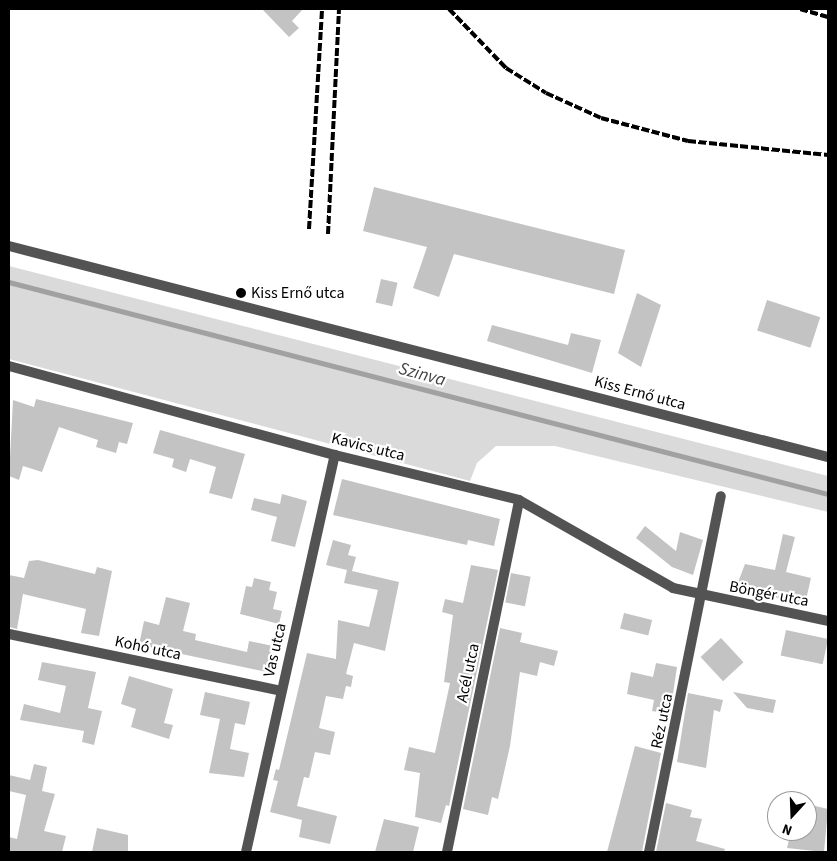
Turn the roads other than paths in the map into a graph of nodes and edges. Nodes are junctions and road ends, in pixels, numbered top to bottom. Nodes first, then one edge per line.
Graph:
1 (9, 246) edge
2 (9, 366) edge
3 (335, 455) junction
4 (828, 457) edge
5 (721, 496) dead end
6 (519, 500) junction
7 (703, 597) junction
8 (828, 621) edge
9 (9, 634) edge
10 (281, 691) junction
11 (246, 852) edge
12 (447, 852) edge
13 (650, 852) edge

1 - 4 street, Kiss Ernő utca
2 - 3 street, Kavics utca
3 - 6 street, Kavics utca
3 - 10 street, Vas utca
5 - 7 street, Réz utca
6 - 7 street, Kavics utca
6 - 12 street, Acél utca
7 - 8 street, Böngér utca
7 - 13 street, Réz utca
9 - 10 street, Kohó utca
10 - 11 street, Vas utca

